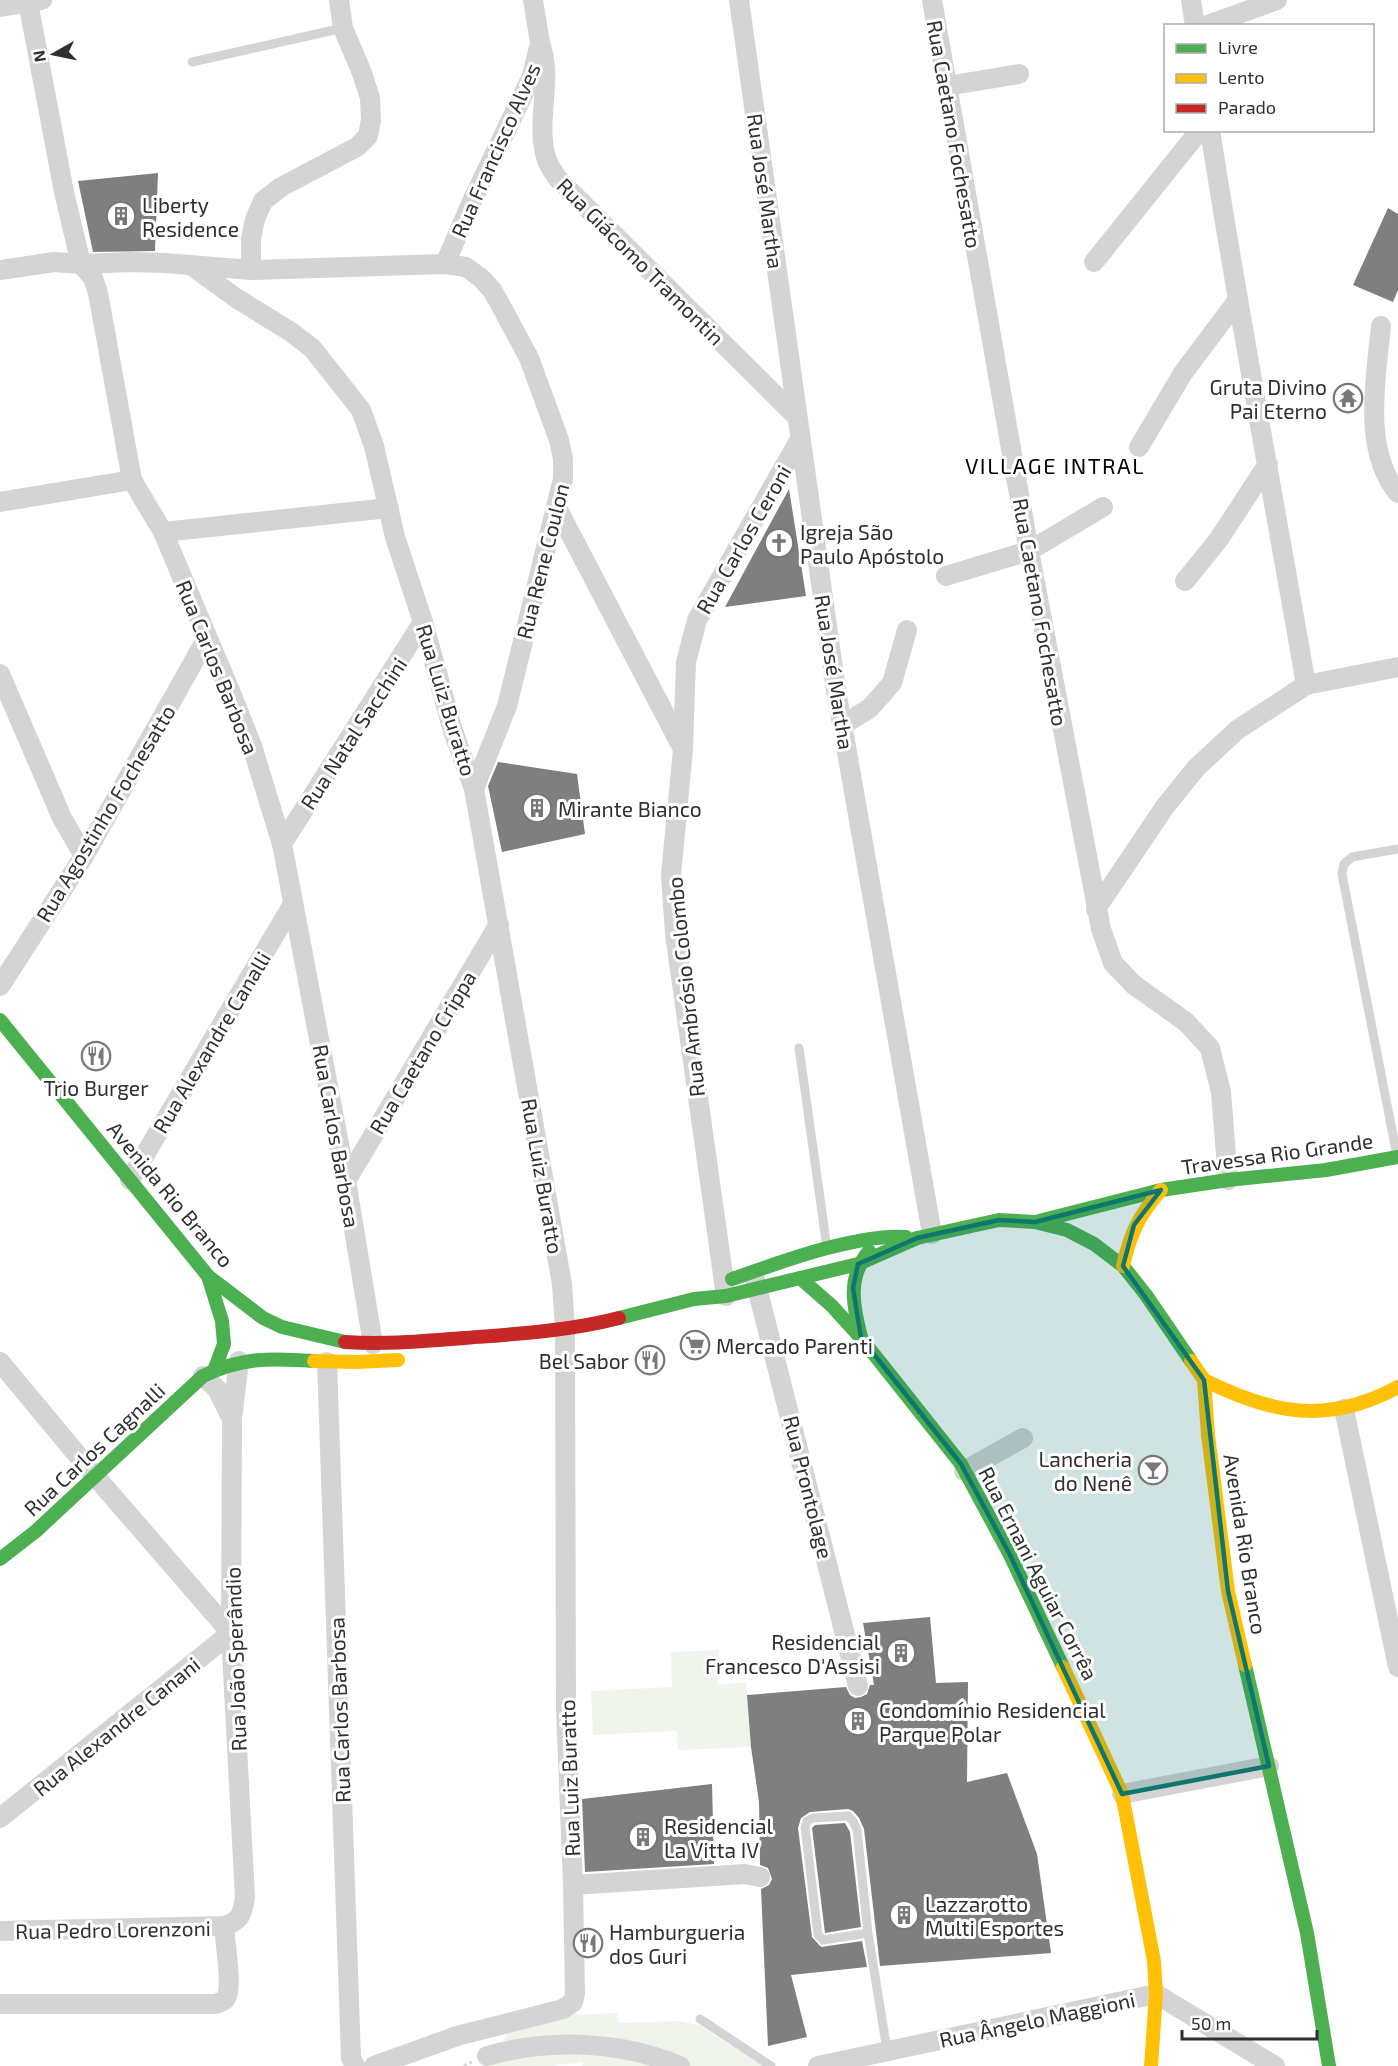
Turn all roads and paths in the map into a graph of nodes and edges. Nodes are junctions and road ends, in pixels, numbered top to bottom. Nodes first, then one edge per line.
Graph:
1 (339, 0) edge
2 (533, 0) edge
3 (739, 0) edge
4 (932, 0) edge
5 (1191, 0) edge
6 (1277, 0) edge
7 (35, 1) edge
8 (0, 7) edge
9 (1195, 24) edge
10 (1211, 24) edge
11 (343, 28) junction
12 (540, 43) junction
13 (192, 62) dead end
14 (1019, 74) dead end
15 (947, 86) junction
16 (1198, 132) edge
17 (1210, 132) edge
18 (1094, 262) dead end
19 (81, 264) junction
20 (445, 264) junction
21 (192, 266) junction
22 (0, 270) edge
23 (251, 270) junction
24 (1237, 301) junction
25 (1381, 326) dead end
26 (797, 417) junction
27 (800, 439) junction
28 (1139, 447) dead end
29 (1268, 464) junction
30 (132, 480) junction
31 (1398, 493) edge
32 (0, 502) edge
33 (556, 506) junction
34 (1103, 507) dead end
35 (389, 508) junction
36 (163, 532) junction
37 (1029, 551) junction
38 (946, 576) dead end
39 (1185, 581) dead end
40 (423, 622) junction
41 (907, 630) dead end
42 (207, 638) junction
43 (1398, 668) edge
44 (0, 674) edge
45 (1306, 685) junction
46 (843, 725) junction
47 (683, 749) junction
48 (474, 789) junction
49 (282, 844) junction
50 (1398, 849) edge
51 (84, 856) junction
52 (293, 904) junction
53 (1096, 909) junction
54 (499, 924) junction
55 (0, 986) edge
56 (0, 1020) edge
57 (799, 1048) dead end
58 (1397, 1157) edge
59 (130, 1179) junction
60 (1228, 1180) junction
61 (346, 1181) junction
62 (1161, 1190) junction
63 (1035, 1222) junction
64 (898, 1236) junction
65 (924, 1236) junction
66 (827, 1249) junction
67 (858, 1264) junction
68 (1123, 1266) junction
69 (208, 1276) junction
70 (800, 1278) junction
71 (755, 1280) junction
72 (725, 1289) junction
73 (861, 1338) junction
74 (561, 1339) junction
75 (373, 1344) junction
76 (410, 1360) dead end
77 (240, 1361) junction
78 (0, 1362) edge
79 (327, 1362) junction
80 (209, 1372) junction
81 (1204, 1380) junction
82 (1398, 1387) edge
83 (1344, 1409) junction
84 (232, 1419) junction
85 (1023, 1438) dead end
86 (964, 1471) junction
87 (95, 1476) junction
88 (0, 1559) edge
89 (1395, 1630) edge
90 (231, 1633) junction
91 (1398, 1667) edge
92 (858, 1686) dead end
93 (1269, 1766) junction
94 (1122, 1794) junction
95 (0, 1818) edge
96 (760, 1877) dead end
97 (573, 1885) junction
98 (245, 1898) joint
99 (224, 1926) junction
100 (0, 1931) edge
101 (868, 1933) junction
102 (1156, 1994) junction
103 (0, 2004) edge
104 (700, 2019) dead end
105 (499, 2025) junction
106 (887, 2050) junction
107 (485, 2061) edge
108 (353, 2062) edge
109 (374, 2066) edge
110 (680, 2066) edge
111 (771, 2066) edge
112 (818, 2066) edge
113 (1151, 2066) edge
114 (1275, 2066) edge
115 (1329, 2066) edge

1 - 11 street
2 - 12 street, Rua Francisco Alves
3 - 26 street, Rua José Martha
4 - 15 street, Rua Caetano Fochesatto
5 - 9 street
6 - 10 street
7 - 8 street
7 - 19 street, Rua Carlos Barbosa
11 - 13 lane
11 - 23 street
12 - 20 street, Rua Francisco Alves
12 - 26 street, Rua Giácomo Tramontin
14 - 15 street
15 - 37 street, Rua Caetano Fochesatto
16 - 18 street
17 - 24 street
19 - 21 street, Rua Luiz Buratto
19 - 22 street, Rua Luiz Buratto
19 - 30 street, Rua Carlos Barbosa
20 - 23 street, Rua Rene Coulon
20 - 33 street, Rua Rene Coulon
21 - 23 street, Rua Rene Coulon
21 - 35 street, Rua Luiz Buratto
24 - 28 street
24 - 29 street
25 - 31 street
26 - 27 street, Rua José Martha
27 - 46 street, Rua José Martha
27 - 47 street, Rua Carlos Ceroni
29 - 39 street
29 - 45 street
30 - 32 street
30 - 36 street, Rua Carlos Barbosa
33 - 47 street
33 - 48 street, Rua Rene Coulon
34 - 37 street
35 - 36 street
35 - 40 street, Rua Luiz Buratto
36 - 42 street, Rua Carlos Barbosa
37 - 38 street
37 - 53 street, Rua Caetano Fochesatto
40 - 48 street, Rua Luiz Buratto
40 - 49 street, Rua Natal Sacchini
41 - 46 street
42 - 49 street, Rua Carlos Barbosa
42 - 51 street, Rua Agostinho Fochesatto
43 - 45 street
44 - 51 street
45 - 53 street
46 - 65 street, Rua José Martha
47 - 72 street, Rua Ambrósio Colombo
48 - 54 street, Rua Luiz Buratto
49 - 52 street, Rua Carlos Barbosa
50 - 58 lane
51 - 55 street, Rua Agostinho Fochesatto
52 - 59 street, Rua Alexandre Canalli
52 - 61 street, Rua Carlos Barbosa
53 - 60 street, Rua Caetano Fochesatto
54 - 61 street, Rua Caetano Crippa
54 - 74 street, Rua Luiz Buratto
56 - 59 main road, Avenida Rio Branco
57 - 66 lane
58 - 60 main road, Travessa Rio Grande
59 - 69 main road, Avenida Rio Branco
60 - 62 main road, Travessa Rio Grande
61 - 75 street, Rua Carlos Barbosa
62 - 63 main road, Travessa Rio Grande
62 - 68 main road, Travessa Rio Grande
63 - 65 main road, Avenida Rio Branco
63 - 68 main road, Avenida Rio Branco
64 - 65 main road, Avenida Rio Branco
64 - 66 main road, Avenida Rio Branco
64 - 67 main road
65 - 67 main road, Avenida Rio Branco
66 - 71 main road, Avenida Rio Branco
67 - 70 main road, Avenida Rio Branco
67 - 73 main road, Rua Ernani Aguiar Corrêa
68 - 81 main road, Avenida Rio Branco
69 - 75 main road, Avenida Rio Branco
69 - 80 main road
70 - 71 main road, Avenida Rio Branco
70 - 73 main road, Rua Ernani Aguiar Corrêa
71 - 72 main road, Avenida Rio Branco
71 - 92 street, Rua Prontolage
72 - 74 main road, Avenida Rio Branco
73 - 86 main road, Rua Ernani Aguiar Corrêa
74 - 75 main road, Avenida Rio Branco
74 - 97 street, Rua Luiz Buratto
76 - 79 main road
77 - 79 main road
77 - 80 main road
77 - 84 street, Rua João Sperândio
78 - 87 street
79 - 108 street, Rua Carlos Barbosa
80 - 84 street, Rua João Sperândio
80 - 87 main road, Rua Carlos Cagnalli
81 - 83 main road
81 - 93 main road, Avenida Rio Branco
82 - 83 main road
83 - 89 street
84 - 90 street, Rua João Sperândio
85 - 86 street
86 - 94 main road, Rua Ernani Aguiar Corrêa
87 - 88 main road, Rua Carlos Cagnalli
87 - 90 street
89 - 91 street
90 - 95 street, Rua Alexandre Canani
90 - 98 street, Rua João Sperândio
93 - 94 street
93 - 115 main road, Avenida Rio Branco
94 - 102 main road, Rua Ernani Aguiar Corrêa
96 - 97 street
97 - 105 street, Rua Luiz Buratto
98 - 99 street, Rua Pedro Lorenzoni
99 - 100 street, Rua Pedro Lorenzoni
99 - 103 street
101 - 101 lane
101 - 106 lane
102 - 106 street, Rua Ângelo Maggioni
102 - 113 main road, Rua Ernani Aguiar Corrêa
102 - 114 street, Rua Ângelo Maggioni
104 - 111 lane
105 - 107 street
105 - 109 street, Rua Luiz Buratto
106 - 112 street, Rua Ângelo Maggioni
107 - 110 street

